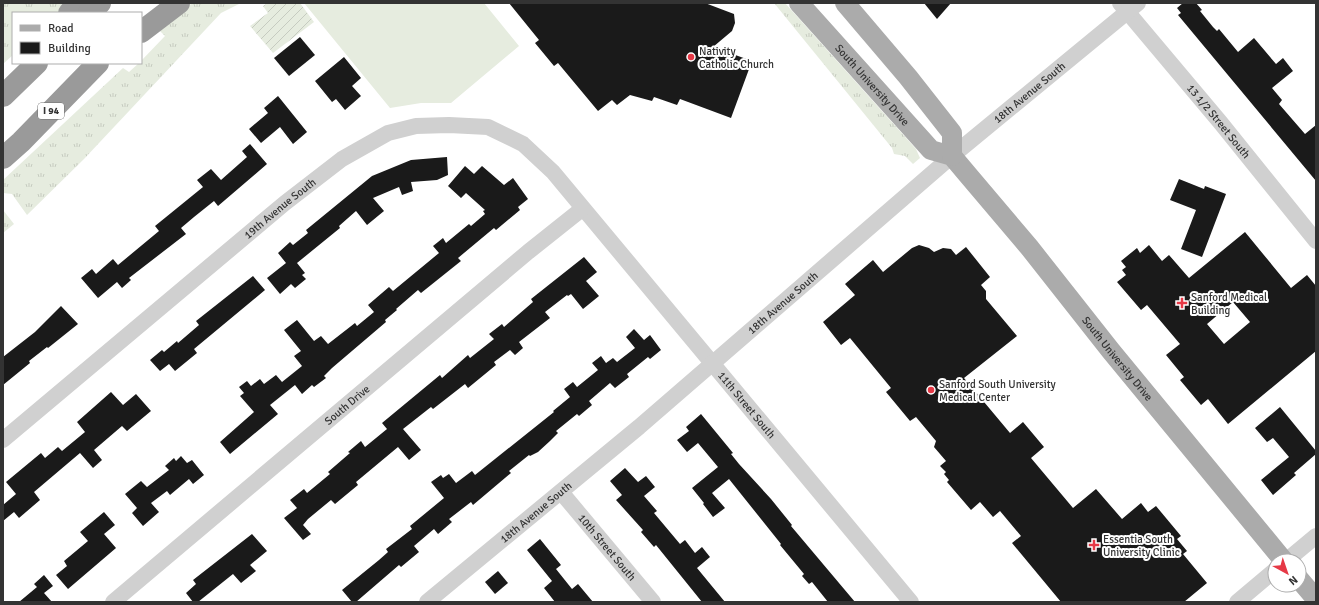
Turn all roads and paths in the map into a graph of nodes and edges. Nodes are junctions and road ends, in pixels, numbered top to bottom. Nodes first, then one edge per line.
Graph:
1 (78, 3) edge
2 (100, 3) edge
3 (156, 3) edge
4 (179, 3) edge
5 (799, 3) edge
6 (845, 3) edge
7 (1128, 6) edge
8 (70, 12) edge
9 (90, 12) edge
10 (142, 17) edge
11 (142, 31) edge
12 (21, 64) edge
13 (36, 64) edge
14 (97, 65) edge
15 (3, 83) edge
16 (3, 96) edge
17 (952, 156) junction
18 (3, 158) edge
19 (582, 209) junction
20 (1316, 241) edge
21 (712, 363) junction
22 (3, 440) edge
23 (561, 492) junction
24 (1316, 536) edge
25 (1278, 553) edge
26 (1295, 553) edge
27 (1267, 577) edge
28 (1307, 588) edge
29 (1316, 599) edge
30 (113, 602) edge
31 (427, 602) edge
32 (653, 602) edge
33 (910, 602) edge
34 (1237, 602) edge

1 - 8 highway
2 - 9 highway
3 - 10 highway
4 - 11 highway
5 - 17 main road, South University Drive
6 - 17 main road
7 - 17 street, 18th Avenue South
7 - 20 street, 13 1/2 Street South
12 - 15 highway
13 - 16 highway
14 - 18 highway, I 94
17 - 21 street, 18th Avenue South
17 - 25 main road, South University Drive
19 - 21 street, 11th Street South
19 - 22 street, 19th Avenue South
19 - 30 street, South Drive
21 - 23 street, 18th Avenue South
21 - 33 street, 11th Street South
23 - 31 street, 18th Avenue South
23 - 32 street, 10th Street South
24 - 26 street
27 - 34 street
28 - 29 main road

